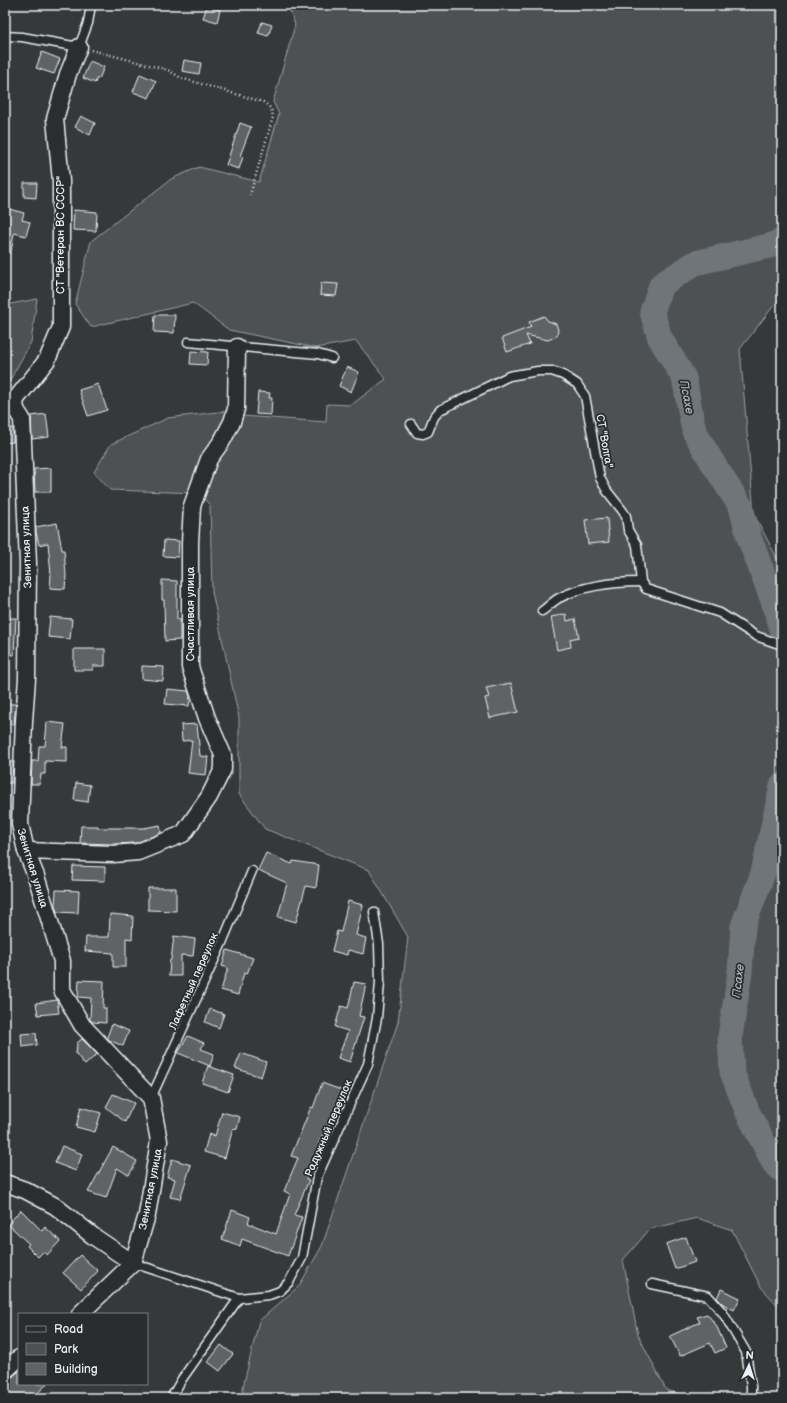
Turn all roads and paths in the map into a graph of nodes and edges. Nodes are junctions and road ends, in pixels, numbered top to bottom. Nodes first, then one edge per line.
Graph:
1 (91, 5) edge
2 (5, 36) edge
3 (79, 47) junction
4 (250, 195) dead end
5 (188, 342) dead end
6 (237, 347) junction
7 (332, 358) dead end
8 (17, 413) joint
9 (411, 424) dead end
10 (641, 582) junction
11 (542, 611) dead end
12 (782, 645) edge
13 (26, 850) junction
14 (252, 871) dead end
15 (374, 912) dead end
16 (151, 1098) junction
17 (5, 1184) edge
18 (133, 1263) junction
19 (652, 1284) dead end
20 (239, 1298) junction
21 (81, 1313) edge
22 (18, 1359) edge
23 (5, 1371) edge
24 (171, 1398) edge
25 (751, 1398) edge

1 - 3 lane
2 - 3 lane
3 - 4 path
3 - 8 street, СТ "Ветеран ВС СССР"
5 - 6 lane
6 - 7 lane
6 - 13 street, Счастливая улица
8 - 13 street, Зенитная улица
9 - 10 lane, СТ "Волга"
10 - 11 lane
10 - 12 lane
13 - 16 street, Зенитная улица
14 - 16 lane, Лафетный переулок
15 - 20 lane, Радужный переулок
16 - 18 street, Зенитная улица
17 - 18 street
18 - 20 lane, Радужный переулок
18 - 21 street
19 - 25 lane
20 - 24 lane
22 - 23 street

